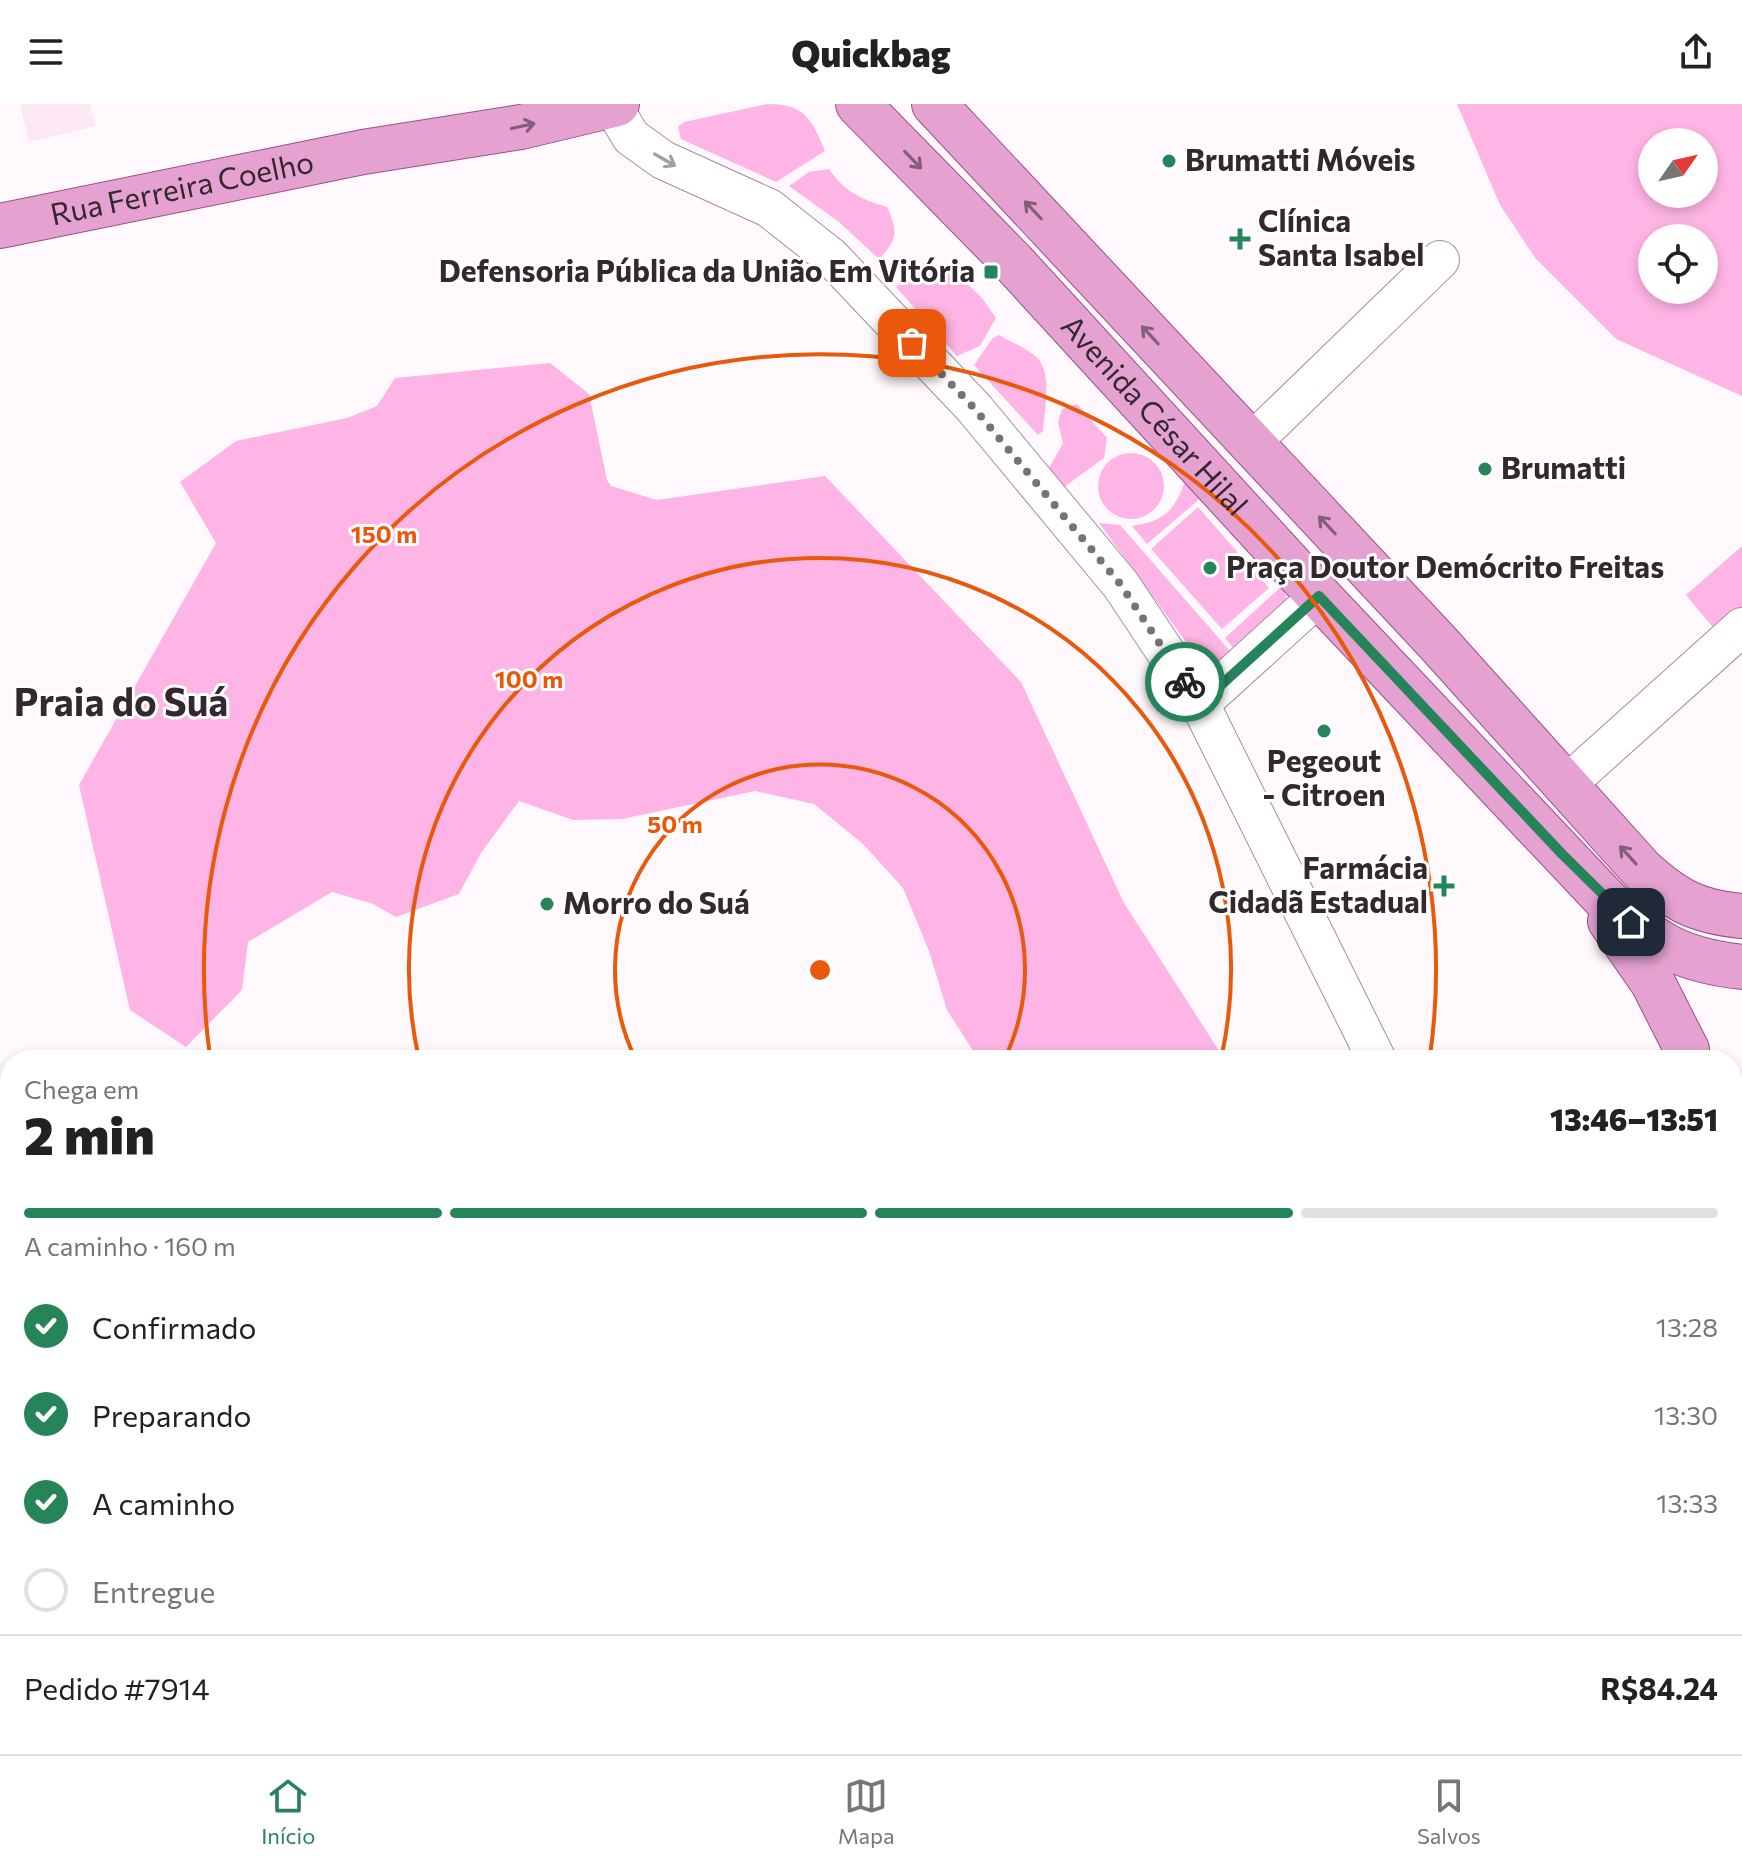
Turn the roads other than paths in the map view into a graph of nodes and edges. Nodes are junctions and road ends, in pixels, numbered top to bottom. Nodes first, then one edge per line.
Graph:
1 (490, 104) edge
2 (613, 104) edge
3 (858, 104) edge
4 (934, 104) edge
5 (363, 152) junction
6 (0, 226) edge
7 (1440, 260) dead end
8 (1251, 443) junction
9 (1319, 596) junction
10 (1742, 627) edge
11 (1200, 704) junction
12 (1566, 785) junction
13 (1562, 854) junction
14 (1742, 917) edge
15 (1691, 959) junction
16 (1742, 967) edge
17 (1372, 1050) edge
18 (1685, 1050) edge
19 (1687, 1050) edge

1 - 5 main road, Rua Ferreira Coelho
5 -> 2 main road, Rua Ferreira Coelho
2 -> 11 street
3 -> 9 main road, Avenida César Hilal
8 -> 4 main road, Avenida César Hilal
5 - 6 main road, Rua Ferreira Coelho
7 - 8 street
12 -> 8 main road, Avenida César Hilal
9 - 11 street
9 - 13 main road, Avenida César Hilal
10 - 12 street
11 - 17 street
14 -> 12 main road, Avenida César Hilal
13 - 15 main road, Avenida César Hilal
13 - 18 main road
14 - 15 main road
15 - 16 main road, Avenida César Hilal
15 - 19 main road

